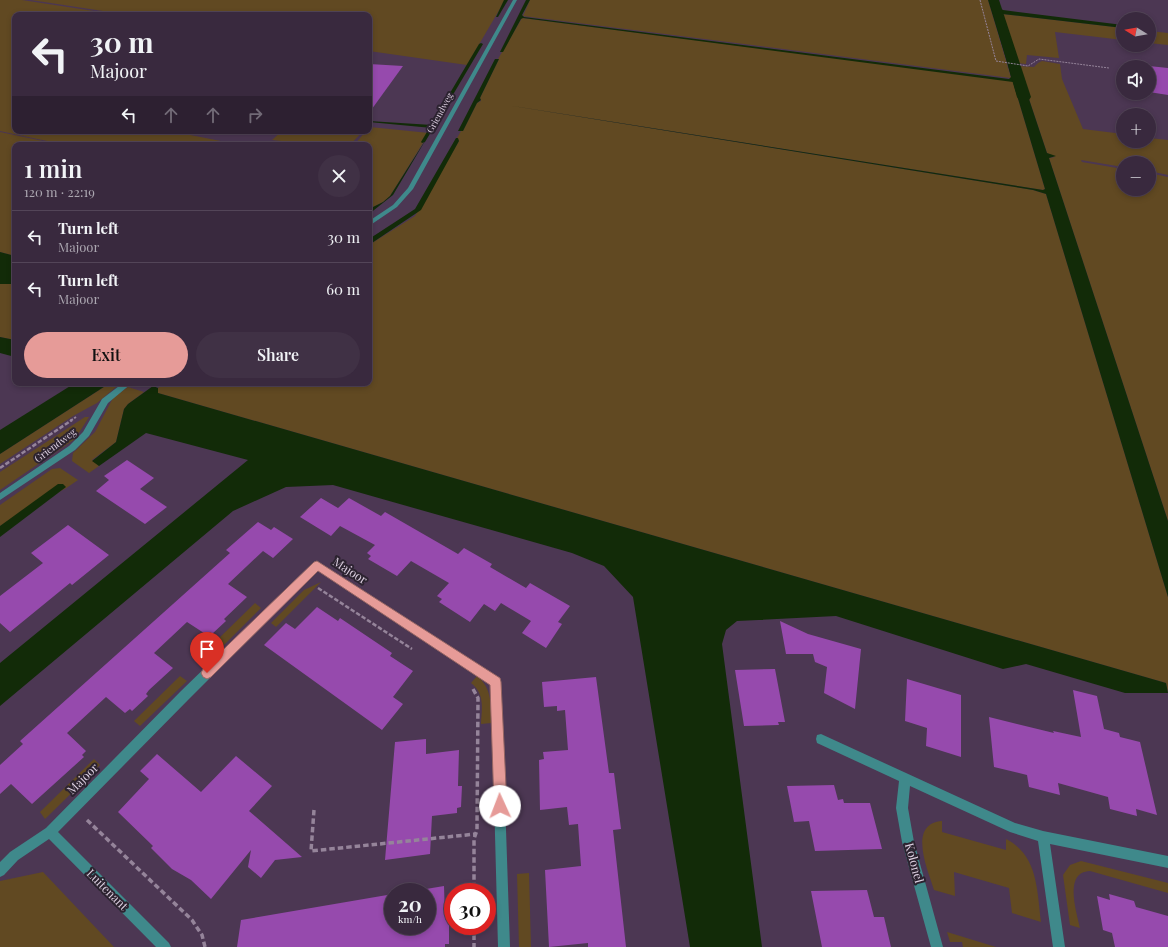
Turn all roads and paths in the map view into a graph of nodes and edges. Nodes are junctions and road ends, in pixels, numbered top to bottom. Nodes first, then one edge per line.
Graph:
1 (514, 0) edge
2 (980, 0) edge
3 (1109, 68) dead end
4 (372, 222) edge
5 (124, 386) edge
6 (73, 420) dead end
7 (0, 468) edge
8 (0, 497) edge
9 (312, 593) dead end
10 (417, 652) dead end
11 (470, 687) dead end
12 (821, 739) dead end
13 (905, 777) junction
14 (314, 810) dead end
15 (94, 814) dead end
16 (88, 820) junction
17 (84, 824) dead end
18 (50, 832) junction
19 (476, 834) junction
20 (1044, 837) junction
21 (1168, 862) edge
22 (0, 871) edge
23 (474, 883) edge
24 (474, 935) edge
25 (165, 947) edge
26 (205, 947) edge
27 (474, 947) edge
28 (504, 947) edge
29 (937, 947) edge
30 (1058, 947) edge

1 - 4 street, Griendweg
2 - 3 path
5 - 8 street, Griendweg
6 - 7 path, Griendweg
9 - 10 path
11 - 19 path
12 - 13 street
13 - 20 street
13 - 29 street, Kolonel
14 - 19 path
15 - 16 path
16 - 17 path
16 - 26 path
18 - 22 street, Majoor
18 - 25 street, Luitenant
18 - 28 street, Majoor
19 - 23 path
20 - 21 street
20 - 30 street
24 - 27 path

